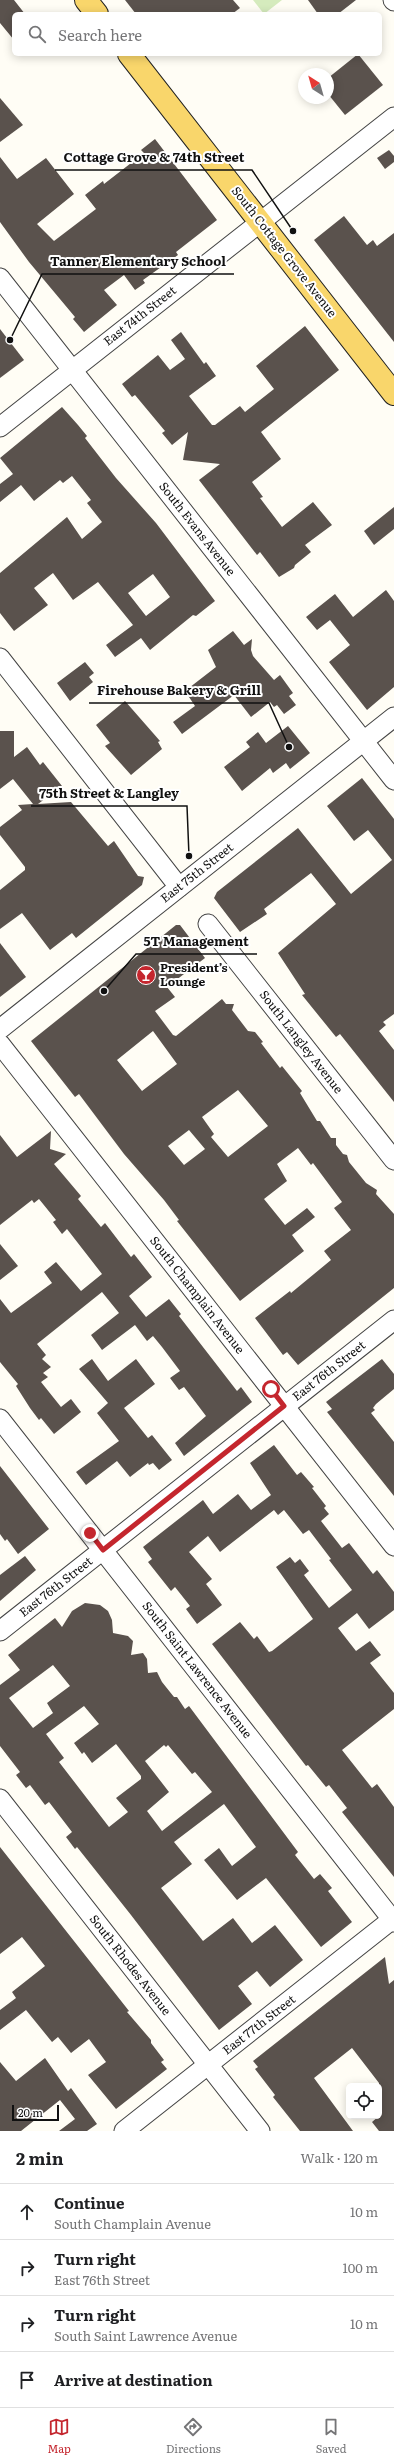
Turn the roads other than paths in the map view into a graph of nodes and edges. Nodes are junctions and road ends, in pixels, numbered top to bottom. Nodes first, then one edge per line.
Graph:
1 (86, 0) edge
2 (96, 12) edge
3 (131, 56) edge
4 (394, 117) edge
5 (260, 221) junction
6 (0, 278) edge
7 (72, 370) junction
8 (394, 394) edge
9 (0, 427) edge
10 (0, 658) edge
11 (394, 717) edge
12 (364, 742) junction
13 (394, 780) edge
14 (179, 887) junction
15 (208, 924) dead end
16 (0, 1029) edge
17 (0, 1044) edge
18 (394, 1160) edge
19 (394, 1320) edge
20 (284, 1406) junction
21 (0, 1419) edge
22 (394, 1546) edge
23 (103, 1550) junction
24 (0, 1631) edge
25 (0, 1799) edge
26 (393, 1920) edge
27 (208, 2065) junction
28 (124, 2131) edge
29 (260, 2131) edge

1 - 2 main road
3 - 5 main road, South Cottage Grove Avenue
4 - 5 street, East 74th Street
5 - 7 street, East 74th Street
5 - 8 main road, South Cottage Grove Avenue
6 - 7 street, South Evans Avenue
7 - 9 street, East 74th Street
7 - 12 street, South Evans Avenue
10 - 14 street
11 - 12 street, East 75th Street
12 - 13 street, South Evans Avenue
12 - 14 street, East 75th Street
14 - 16 street, East 75th Street
15 - 18 street, South Langley Avenue
17 - 20 street, South Champlain Avenue
19 - 20 street, East 76th Street
20 - 22 street, South Champlain Avenue
20 - 23 street, East 76th Street
21 - 23 street, South Saint Lawrence Avenue
23 - 24 street, East 76th Street
23 - 26 street, South Saint Lawrence Avenue
25 - 27 street, South Rhodes Avenue
26 - 27 street, East 77th Street
27 - 28 street, East 77th Street
27 - 29 street, South Rhodes Avenue

